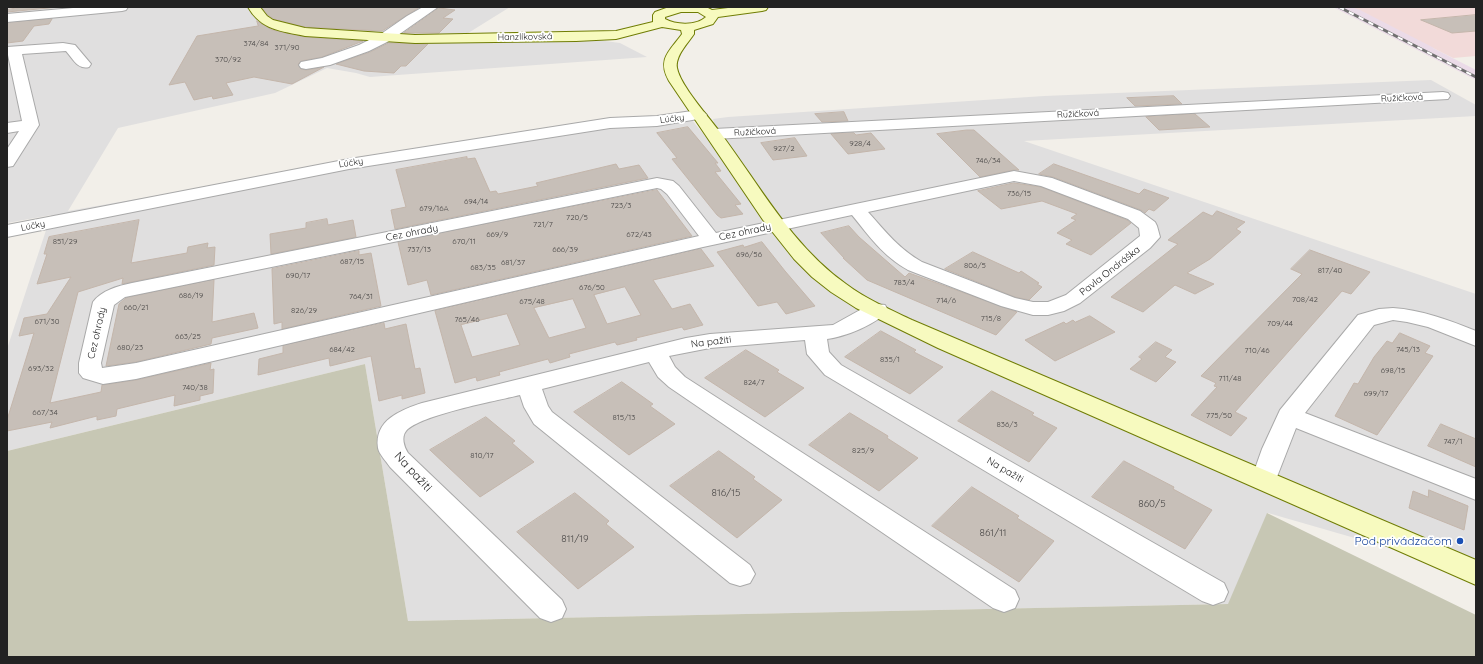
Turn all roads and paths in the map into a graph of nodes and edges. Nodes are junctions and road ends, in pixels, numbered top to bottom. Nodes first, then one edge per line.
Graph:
1 (122, 7) edge
2 (254, 7) edge
3 (432, 7) edge
4 (762, 7) edge
5 (680, 8) edge
6 (711, 14) junction
7 (7, 18) edge
8 (662, 23) junction
9 (687, 27) junction
10 (386, 37) junction
11 (10, 51) edge
12 (84, 64) dead end
13 (306, 65) dead end
14 (1442, 96) dead end
15 (699, 115) junction
16 (31, 125) junction
17 (7, 128) edge
18 (714, 134) junction
19 (7, 162) edge
20 (856, 209) junction
21 (778, 225) junction
22 (7, 231) edge
23 (712, 239) junction
24 (877, 310) junction
25 (815, 334) junction
26 (1476, 339) edge
27 (656, 352) junction
28 (528, 384) junction
29 (1289, 416) junction
30 (1264, 480) junction
31 (1476, 490) edge
32 (1476, 573) edge
33 (740, 574) dead end
34 (1212, 592) dead end
35 (1004, 599) dead end
36 (551, 610) dead end

1 - 7 street
2 - 10 street, Hanzlíkovská
3 - 10 street
4 - 6 street
5 - 6 street
5 - 8 street
6 - 9 street
8 - 9 street
8 - 10 street, Hanzlíkovská
9 - 15 street
10 - 13 street
11 - 12 street
11 - 16 street
14 - 18 street, Ružičková
15 - 18 street
15 - 22 street, Lúčky
16 - 17 street
16 - 19 street
18 - 21 street
20 - 20 street, Pavla Ondráška
20 - 21 street, Pavla Ondráška
21 - 23 street, Cez ohrady
21 - 24 street
23 - 23 street, Cez ohrady
24 - 25 street, Na pažiti
24 - 30 street
25 - 27 street, Na pažiti
25 - 34 street, Na pažiti
26 - 29 street
27 - 28 street, Na pažiti
27 - 35 street
28 - 33 street
28 - 36 street, Na pažiti
29 - 30 street
29 - 31 street
30 - 32 street

